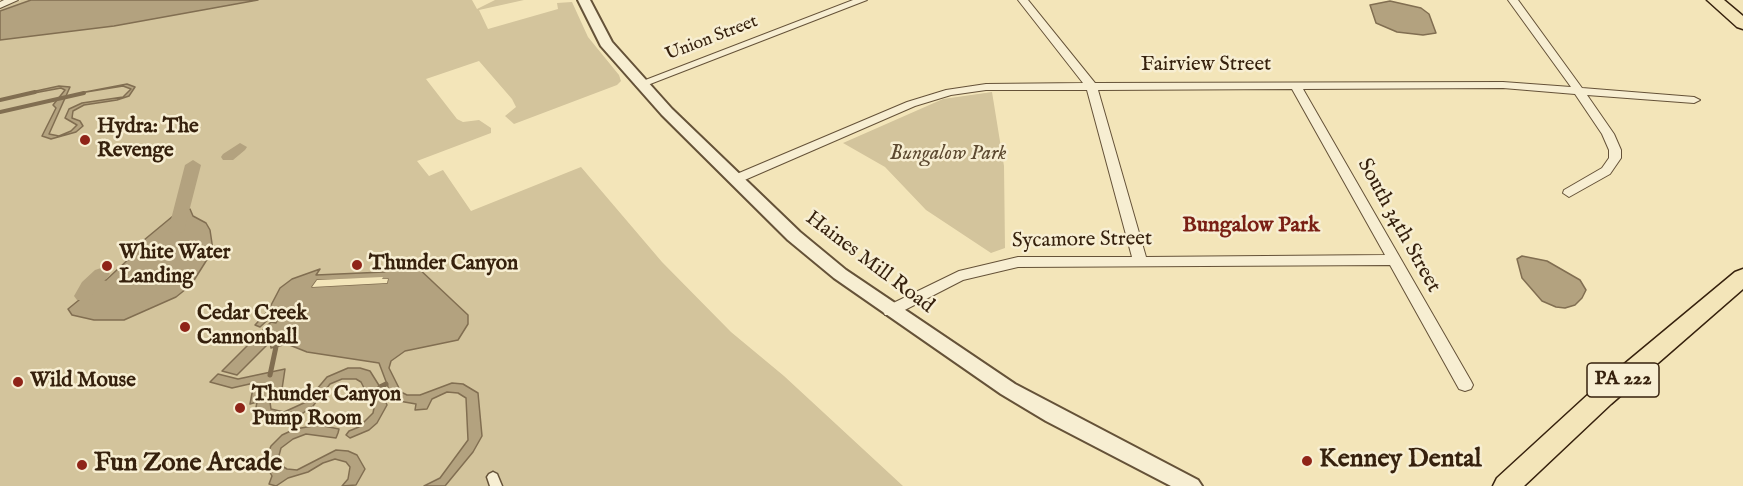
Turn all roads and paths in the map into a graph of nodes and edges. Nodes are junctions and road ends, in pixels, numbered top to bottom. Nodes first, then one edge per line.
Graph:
1 (13, 0) edge
2 (584, 0) edge
3 (862, 0) edge
4 (1023, 0) edge
5 (1512, 0) edge
6 (1715, 0) edge
7 (0, 5) edge
8 (1743, 24) edge
9 (641, 84) junction
10 (1091, 86) junction
11 (1296, 86) junction
12 (1579, 91) junction
13 (1694, 100) dead end
14 (736, 179) junction
15 (1569, 193) dead end
16 (1394, 260) junction
17 (1140, 261) junction
18 (1743, 277) edge
19 (890, 311) junction
20 (1465, 385) dead end
21 (1191, 486) edge
22 (1506, 486) edge

1 - 7 street
2 - 9 street, Haines Mill Road
3 - 9 street, Union Street
4 - 10 street
5 - 12 street
6 - 8 main road
9 - 14 street, Haines Mill Road
10 - 11 street, Fairview Street
10 - 14 street, Fairview Street
10 - 17 street
11 - 12 street, Fairview Street
11 - 16 street, South 34th Street
12 - 13 street, Fairview Street
12 - 15 street
14 - 19 street, Haines Mill Road
16 - 17 street, Sycamore Street
16 - 20 street, South 34th Street
17 - 19 street, Sycamore Street
18 - 22 main road, PA 222
19 - 21 street, Haines Mill Road

